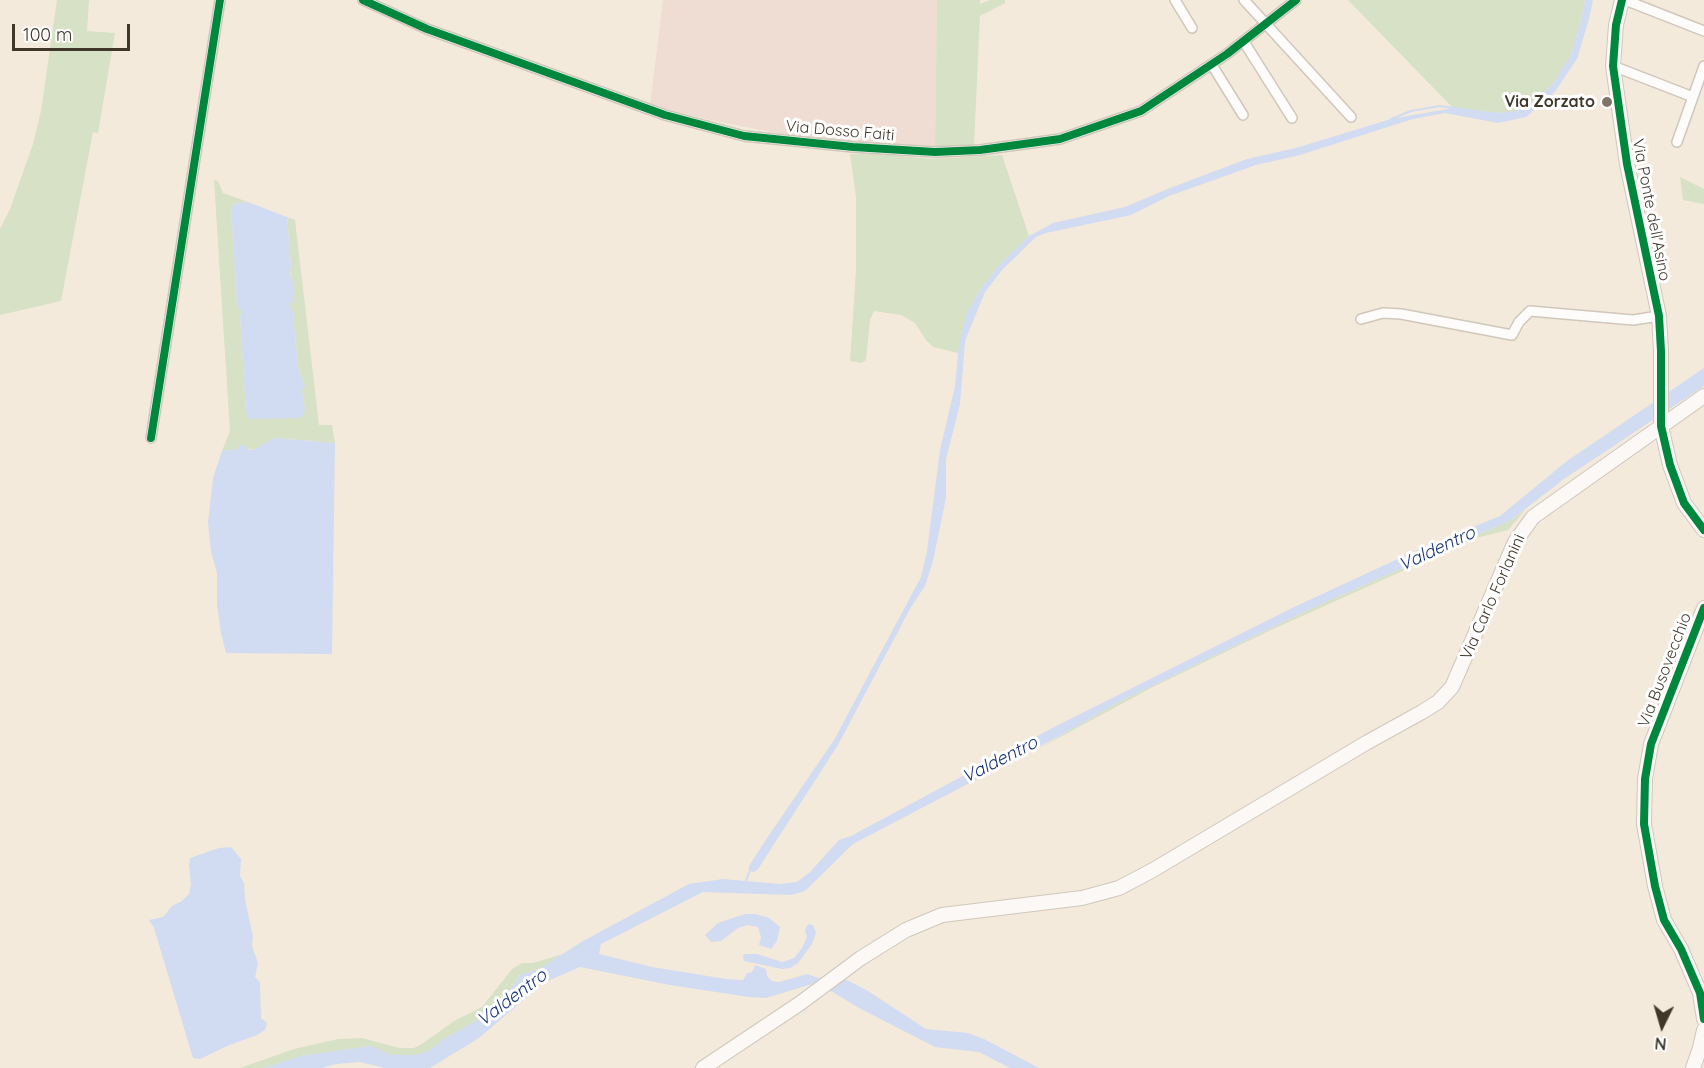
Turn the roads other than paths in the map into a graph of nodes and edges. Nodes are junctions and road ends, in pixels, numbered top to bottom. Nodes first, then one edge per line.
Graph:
1 (220, 0) edge
2 (363, 0) edge
3 (1175, 0) edge
4 (1244, 0) edge
5 (1296, 0) edge
6 (1624, 0) edge
7 (1267, 25) junction
8 (1192, 28) dead end
9 (1704, 31) edge
10 (1244, 42) junction
11 (1212, 64) junction
12 (1613, 66) junction
13 (1704, 66) edge
14 (1693, 96) junction
15 (1243, 115) dead end
16 (1351, 117) dead end
17 (1292, 118) dead end
18 (1677, 142) dead end
19 (1659, 316) junction
20 (1360, 319) dead end
21 (1704, 396) edge
22 (1661, 422) junction
23 (151, 438) dead end
24 (1704, 530) edge
25 (1704, 608) edge
26 (1704, 1019) edge
27 (1704, 1030) edge
28 (703, 1068) edge
29 (1693, 1068) edge

1 - 23 street
2 - 11 street, Via Dosso Faiti
3 - 8 street
4 - 7 street
5 - 7 street, Via Dosso Faiti
6 - 9 street
6 - 12 main road, Via Ponte dell'Asino
7 - 10 street, Via Dosso Faiti
7 - 16 street
10 - 11 street, Via Dosso Faiti
10 - 17 street
11 - 15 street
12 - 14 street
12 - 19 main road, Via Ponte dell'Asino
13 - 14 street
14 - 18 street
19 - 20 street
19 - 22 main road, Via Ponte dell'Asino
21 - 22 main road, Via Carlo Forlanini
22 - 24 main road
22 - 28 main road, Via Carlo Forlanini
25 - 26 main road, Via Busovecchio
27 - 29 main road

